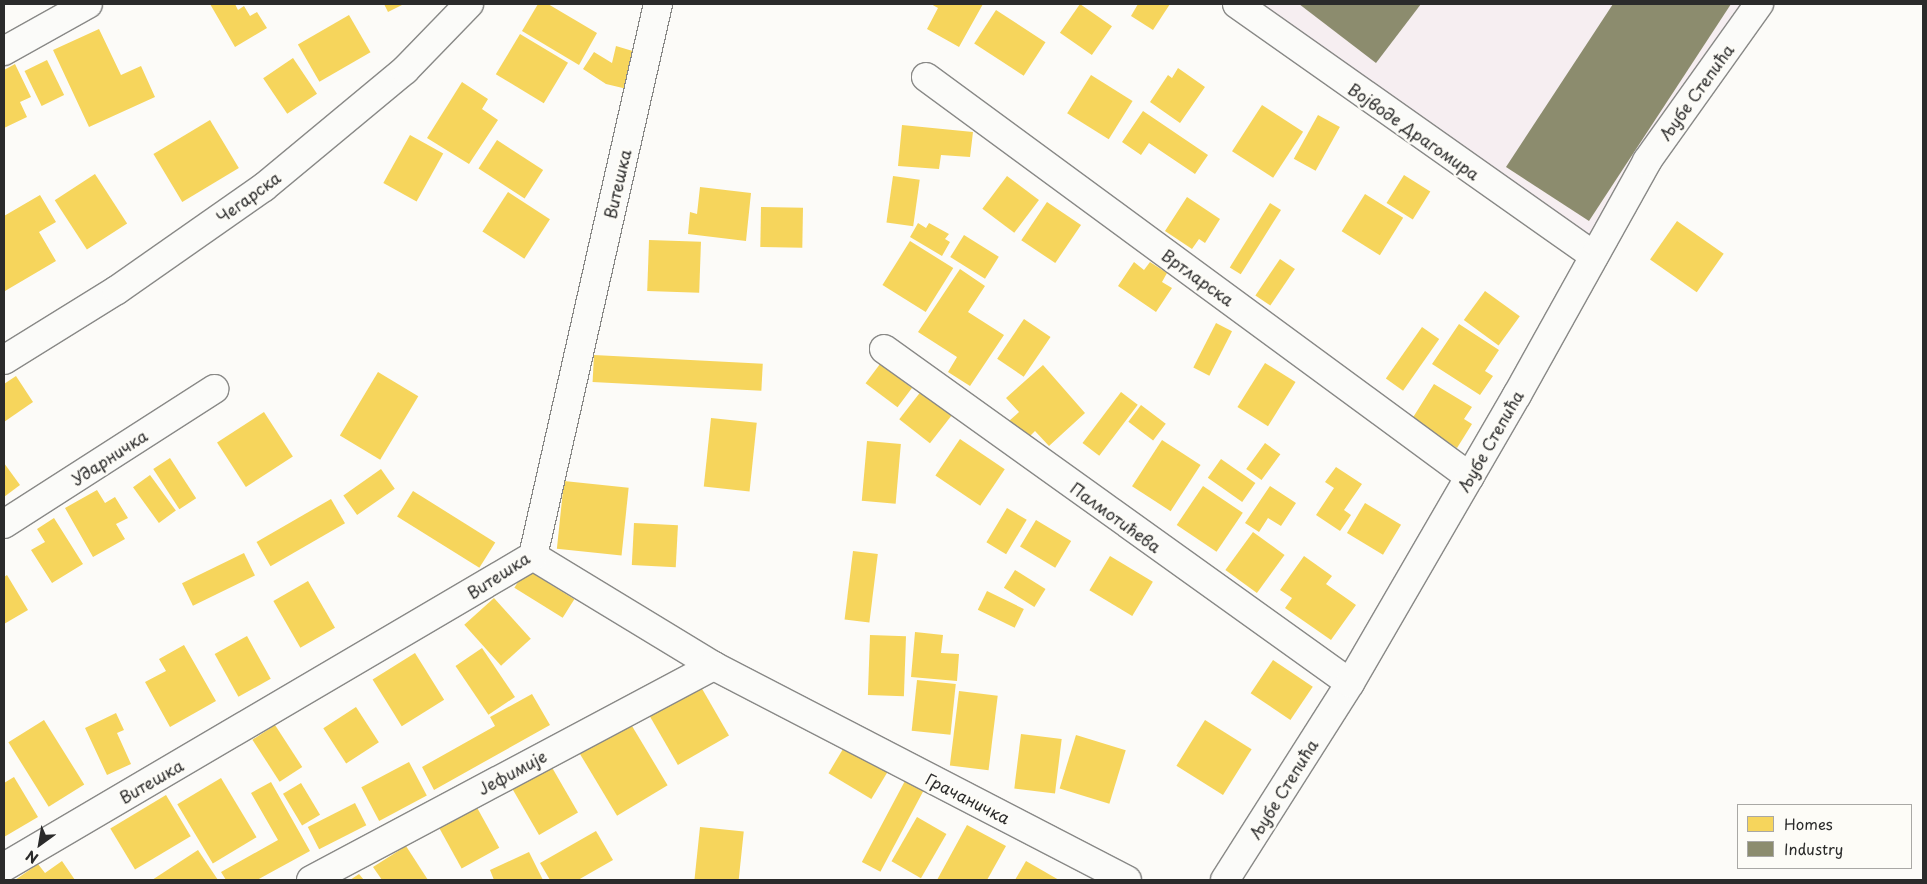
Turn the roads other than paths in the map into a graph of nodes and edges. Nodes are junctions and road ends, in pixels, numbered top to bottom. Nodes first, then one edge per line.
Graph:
1 (88, 4) edge
2 (469, 4) edge
3 (658, 4) edge
4 (1237, 4) edge
5 (1759, 4) edge
6 (4, 51) edge
7 (926, 78) dead end
8 (1594, 256) junction
9 (884, 349) dead end
10 (4, 360) edge
11 (214, 389) dead end
12 (1470, 477) junction
13 (4, 524) edge
14 (533, 556) junction
15 (714, 666) junction
16 (1350, 683) junction
17 (4, 866) edge
18 (311, 880) edge
19 (1127, 880) edge
20 (1225, 880) edge

1 - 6 street
2 - 10 street, Чегарска
3 - 14 street, Витешка
4 - 8 street, Војводе Драгомира
5 - 8 street, Љубе Степића
7 - 12 street, Вртларска
8 - 12 street, Љубе Степића
9 - 16 street, Палмотићева
11 - 13 street, Ударничка
12 - 16 street, Љубе Степића
14 - 15 street
14 - 17 street, Витешка
15 - 18 street, Јефимије
15 - 19 street, Грачаничка
16 - 20 street, Љубе Степића

